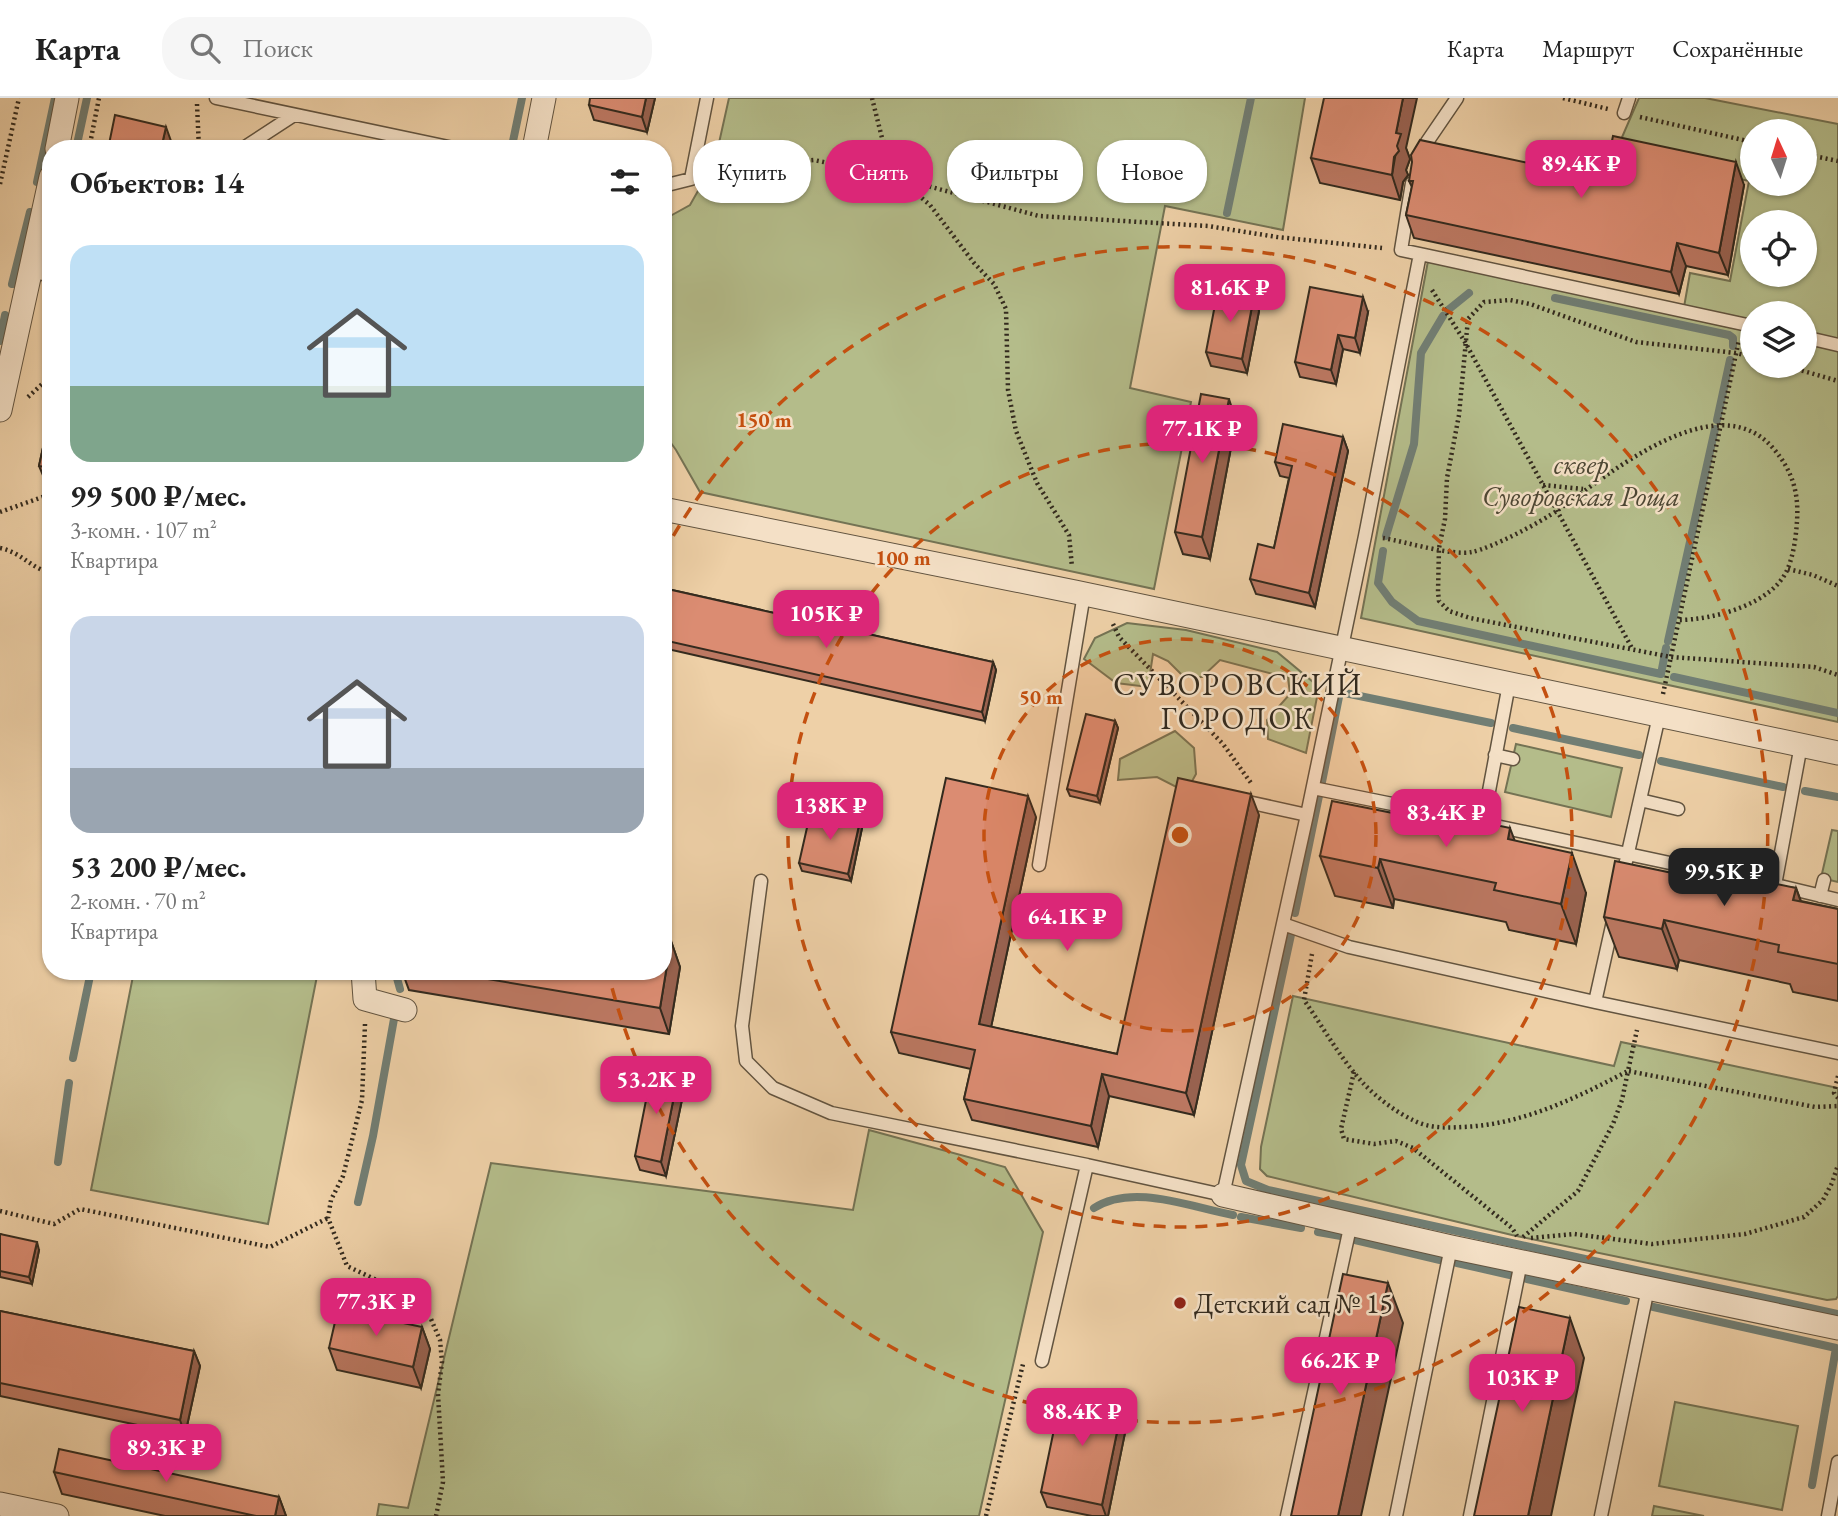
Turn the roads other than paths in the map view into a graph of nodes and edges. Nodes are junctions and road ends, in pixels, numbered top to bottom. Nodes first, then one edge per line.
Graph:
1 (67, 98) edge
2 (216, 98) edge
3 (544, 98) edge
4 (707, 98) edge
5 (1457, 98) edge
6 (1629, 98) edge
7 (1624, 113) road end
8 (294, 115) junction
9 (59, 140) edge
10 (256, 140) edge
11 (415, 140) edge
12 (536, 140) edge
13 (672, 184) edge
14 (1419, 257) junction
15 (41, 273) edge
16 (1740, 324) edge
17 (1817, 340) edge
18 (1838, 345) edge
19 (0, 410) edge
20 (672, 511) edge
21 (1086, 595) junction
22 (1342, 649) junction
23 (1509, 684) junction
24 (1659, 716) junction
25 (1801, 746) junction
26 (1838, 753) edge
27 (1495, 755) junction
28 (1513, 759) dead end
29 (1313, 788) junction
30 (1231, 799) edge
31 (1640, 800) junction
32 (1678, 809) dead end
33 (1433, 813) edge
34 (1307, 815) junction
35 (1628, 854) junction
36 (1039, 865) dead end
37 (1717, 873) edge
38 (1824, 880) dead end
39 (761, 881) dead end
40 (1619, 894) edge
41 (1820, 896) junction
42 (1838, 900) edge
43 (1616, 908) edge
44 (1283, 924) junction
45 (364, 980) edge
46 (1595, 1002) junction
47 (405, 1010) dead end
48 (1838, 1053) edge
49 (1087, 1165) junction
50 (1223, 1195) junction
51 (1351, 1223) junction
52 (1451, 1247) junction
53 (1520, 1250) junction
54 (1648, 1288) junction
55 (1838, 1328) edge
56 (1042, 1361) dead end
57 (1838, 1462) edge
58 (0, 1504) edge
59 (57, 1516) edge
60 (1287, 1516) edge
61 (1396, 1516) edge
62 (1470, 1516) edge
63 (1601, 1516) edge
64 (1828, 1516) edge

1 - 9 street
2 - 8 lane
3 - 12 street
4 - 13 lane
5 - 14 lane
6 - 7 lane
8 - 10 lane
8 - 11 lane
14 - 16 lane
14 - 22 lane
15 - 19 street
17 - 18 lane
20 - 21 street
21 - 22 street
21 - 36 lane
22 - 23 street
22 - 29 lane
23 - 24 street
23 - 27 lane
24 - 25 street
24 - 31 lane
25 - 26 street
25 - 41 lane
27 - 28 lane
27 - 35 lane
29 - 33 lane
29 - 34 lane
30 - 34 lane
31 - 32 lane
31 - 35 lane
34 - 44 lane
35 - 37 lane
35 - 40 lane
38 - 41 lane
39 - 49 lane
41 - 42 lane
43 - 46 lane
44 - 46 lane
44 - 50 lane
45 - 47 street
46 - 48 lane
49 - 50 lane
49 - 56 lane
50 - 51 street
51 - 52 street
51 - 60 lane
52 - 53 street
52 - 61 lane
53 - 54 street
53 - 62 lane
54 - 55 street
54 - 63 lane
57 - 64 lane
58 - 59 street

